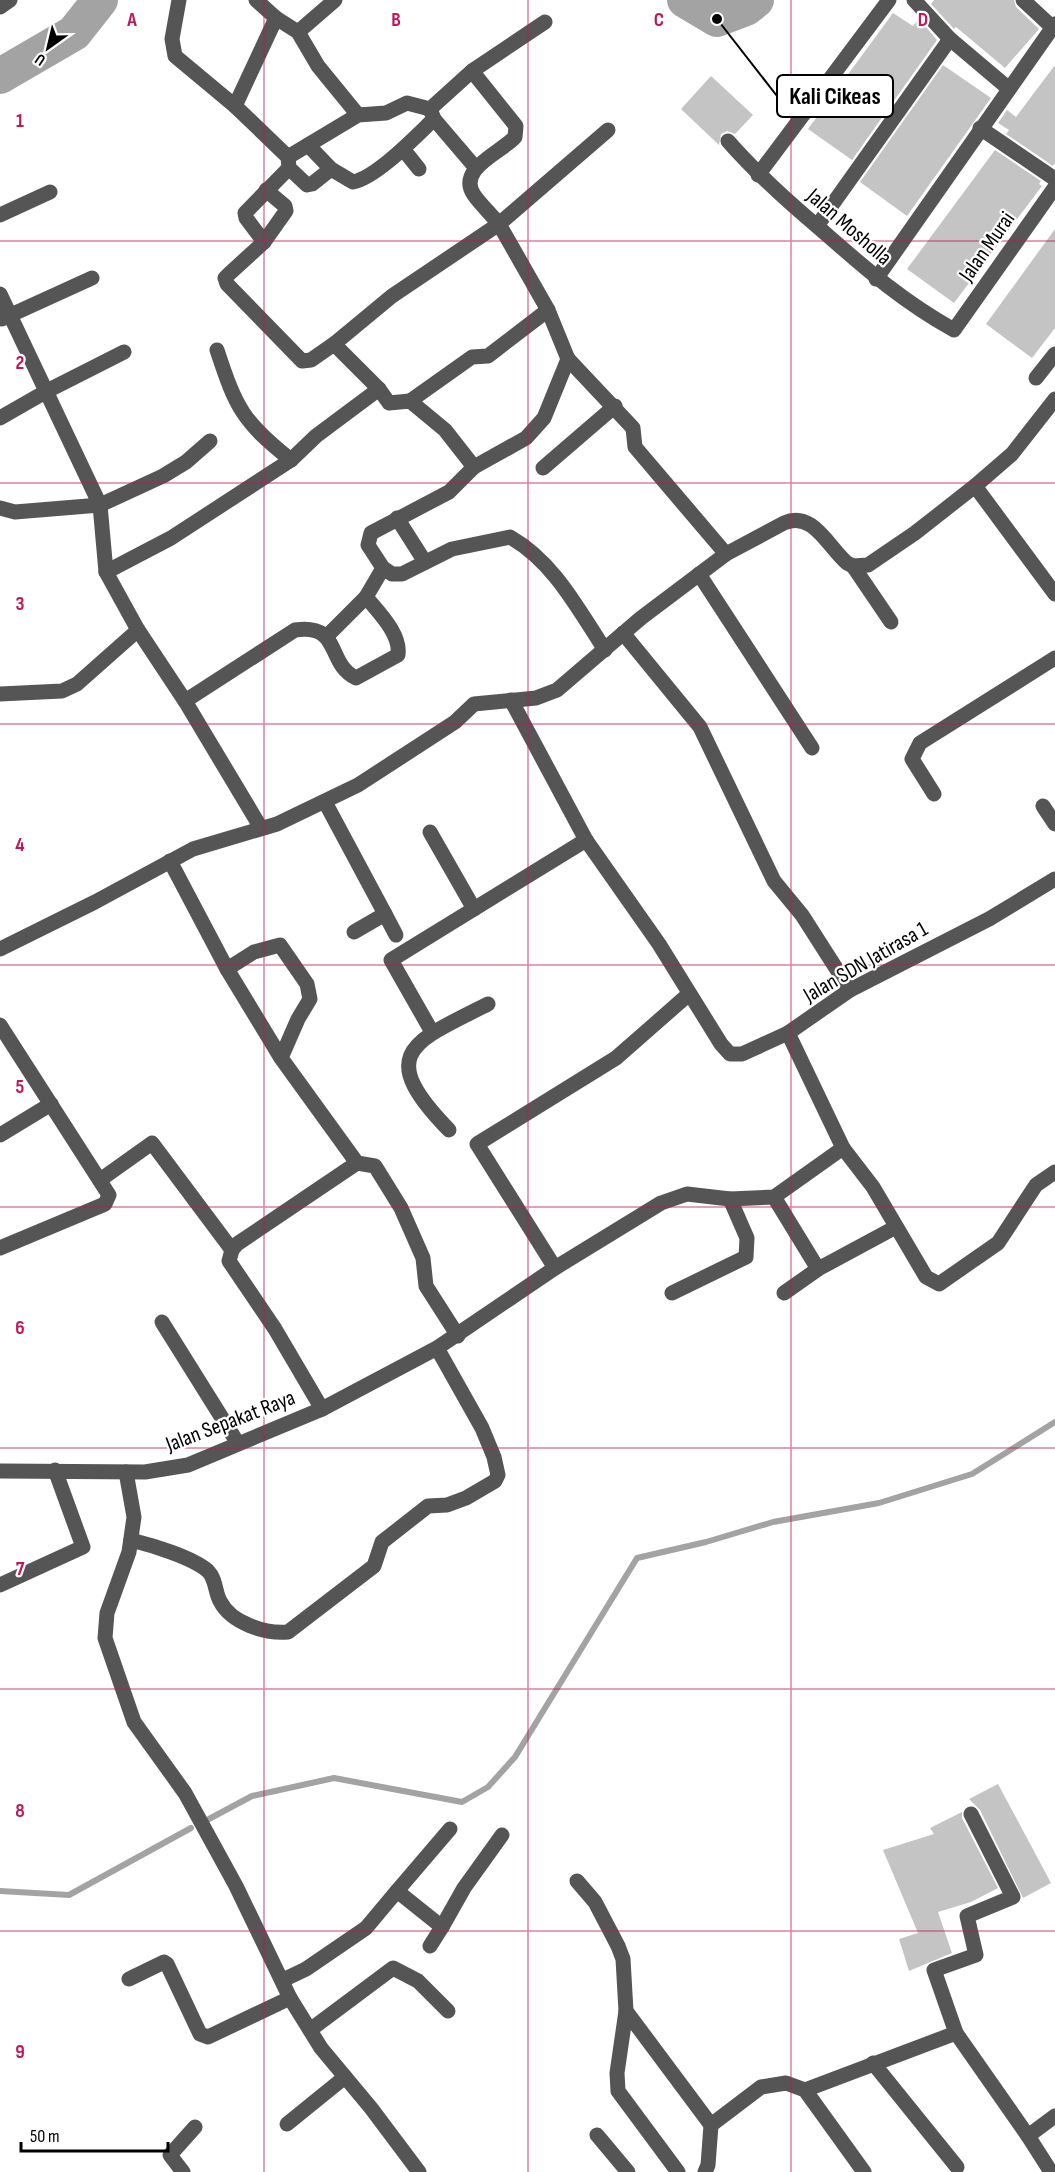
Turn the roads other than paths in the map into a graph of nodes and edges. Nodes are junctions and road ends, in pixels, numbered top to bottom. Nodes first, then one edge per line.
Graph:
1 (10, 0) edge
2 (179, 0) edge
3 (256, 0) edge
4 (335, 0) edge
5 (889, 0) edge
6 (914, 0) edge
7 (1023, 0) edge
8 (0, 7) edge
9 (276, 18) junction
10 (545, 22) dead end
11 (1054, 25) edge
12 (298, 32) junction
13 (950, 39) junction
14 (472, 71) junction
15 (1008, 88) junction
16 (235, 106) junction
17 (432, 114) junction
18 (357, 115) junction
19 (980, 128) junction
20 (608, 130) dead end
21 (728, 141) dead end
22 (308, 145) junction
23 (403, 149) junction
24 (288, 163) junction
25 (476, 167) junction
26 (331, 169) junction
27 (419, 169) dead end
28 (758, 175) junction
29 (1055, 179) edge
30 (1055, 187) edge
31 (266, 190) junction
32 (50, 192) dead end
33 (0, 215) edge
34 (499, 224) junction
35 (817, 226) junction
36 (264, 242) junction
37 (92, 278) dead end
38 (876, 279) junction
39 (0, 294) edge
40 (548, 310) junction
41 (5, 318) edge
42 (954, 330) joint
43 (334, 344) junction
44 (217, 350) dead end
45 (124, 352) dead end
46 (1055, 354) edge
47 (568, 359) junction
48 (1036, 378) dead end
49 (379, 389) junction
50 (47, 390) junction
51 (1055, 399) edge
52 (410, 401) junction
53 (615, 406) junction
54 (0, 418) edge
55 (210, 441) dead end
56 (291, 460) junction
57 (474, 467) junction
58 (543, 468) dead end
59 (975, 486) junction
60 (100, 506) junction
61 (0, 508) edge
62 (397, 518) junction
63 (726, 554) junction
64 (425, 562) junction
65 (853, 566) junction
66 (383, 568) junction
67 (106, 572) junction
68 (699, 574) junction
69 (1055, 594) edge
70 (366, 597) junction
71 (891, 622) dead end
72 (138, 630) junction
73 (623, 633) junction
74 (327, 636) junction
75 (605, 650) junction
76 (1054, 660) edge
77 (0, 694) edge
78 (185, 700) junction
79 (511, 700) junction
80 (812, 748) dead end
81 (934, 794) dead end
82 (325, 802) junction
83 (1043, 806) dead end
84 (1055, 824) edge
85 (261, 828) junction
86 (430, 832) dead end
87 (586, 840) junction
88 (170, 861) junction
89 (1055, 879) edge
90 (474, 909) junction
91 (385, 914) junction
92 (354, 932) dead end
93 (396, 935) dead end
94 (0, 948) edge
95 (227, 969) junction
96 (850, 990) junction
97 (689, 994) junction
98 (488, 1004) dead end
99 (0, 1025) edge
100 (432, 1032) junction
101 (788, 1033) junction
102 (281, 1058) junction
103 (51, 1104) junction
104 (449, 1130) dead end
105 (0, 1135) edge
106 (843, 1148) junction
107 (357, 1163) junction
108 (1055, 1172) edge
109 (100, 1180) junction
110 (774, 1197) junction
111 (730, 1199) junction
112 (896, 1227) junction
113 (0, 1248) edge
114 (232, 1250) junction
115 (555, 1268) junction
116 (818, 1269) junction
117 (672, 1293) dead end
118 (784, 1293) dead end
119 (162, 1322) dead end
120 (458, 1336) junction
121 (437, 1348) junction
122 (322, 1409) junction
123 (237, 1442) junction
124 (55, 1470) junction
125 (0, 1471) edge
126 (126, 1472) junction
127 (131, 1540) junction
128 (0, 1585) edge
129 (971, 1814) dead end
130 (450, 1829) dead end
131 (502, 1835) dead end
132 (577, 1881) dead end
133 (397, 1892) junction
134 (442, 1927) junction
135 (430, 1946) dead end
136 (129, 1979) dead end
137 (282, 1980) junction
138 (290, 1998) junction
139 (448, 2011) dead end
140 (626, 2012) junction
141 (310, 2030) junction
142 (956, 2033) junction
143 (873, 2063) junction
144 (345, 2077) junction
145 (805, 2090) junction
146 (1055, 2116) edge
147 (287, 2124) dead end
148 (711, 2125) junction
149 (195, 2127) dead end
150 (597, 2135) dead end
151 (1028, 2136) junction
152 (957, 2167) dead end
153 (183, 2172) edge
154 (419, 2172) edge
155 (628, 2172) edge
156 (678, 2172) edge
157 (705, 2172) edge
158 (864, 2172) edge
159 (1052, 2172) edge

1 - 8 street
2 - 16 street
3 - 9 street
4 - 12 street
5 - 28 street
6 - 13 street
7 - 11 street
9 - 12 street
9 - 16 street
10 - 14 street
11 - 15 street
12 - 18 street
13 - 15 street
13 - 35 street
14 - 17 street
14 - 25 street
15 - 19 street
16 - 24 street
17 - 18 street
17 - 23 street
17 - 25 street
18 - 22 street
19 - 29 street
19 - 38 street
20 - 34 street
21 - 28 street, Jalan Mosholla
22 - 24 street
22 - 26 street
23 - 26 street
23 - 27 street
24 - 26 street
24 - 31 street
25 - 34 street
28 - 35 street, Jalan Mosholla
30 - 42 street, Jalan Murai
31 - 36 street
31 - 36 street
32 - 33 street
34 - 40 street
34 - 43 street
35 - 38 street, Jalan Mosholla
36 - 43 street
37 - 41 street
38 - 42 street, Jalan Mosholla
39 - 41 street
40 - 47 street
40 - 52 street
41 - 50 street
43 - 49 street
44 - 56 street
45 - 50 street
46 - 48 street
47 - 53 street
47 - 57 street
49 - 52 street
49 - 56 street
50 - 54 street
50 - 60 street
51 - 59 street
52 - 57 street
53 - 58 street
53 - 63 street
55 - 60 street
56 - 67 street
57 - 62 street
59 - 65 street
59 - 69 street
60 - 61 street
60 - 67 street
62 - 64 street
62 - 66 street
63 - 65 street
63 - 68 street
64 - 66 street
64 - 75 street
65 - 71 street
66 - 70 street
67 - 72 street
68 - 73 street
68 - 80 street
70 - 74 street
70 - 74 street
72 - 77 street
72 - 78 street
73 - 75 street
73 - 96 street
74 - 78 street
75 - 79 street
76 - 81 street
78 - 85 street
79 - 82 street
79 - 87 street
82 - 85 street
82 - 91 street
83 - 84 street
85 - 88 street
86 - 90 street
87 - 90 street
87 - 97 street
88 - 94 street
88 - 95 street
89 - 96 street, Jalan SDN Jatirasa 1
90 - 100 street
91 - 92 street
91 - 93 street
95 - 102 street
95 - 102 street
96 - 101 street, Jalan SDN Jatirasa 1
97 - 101 street, Jalan SDN Jatirasa 1
97 - 115 street
98 - 100 street
99 - 103 street
100 - 104 street
101 - 106 street
102 - 107 street
103 - 105 street
103 - 109 street
106 - 110 street
106 - 112 street
107 - 114 street
107 - 120 street
108 - 112 street
109 - 113 street
109 - 114 street
110 - 111 street
110 - 116 street
111 - 115 street
111 - 117 street
112 - 116 street
114 - 122 street
115 - 120 street
116 - 118 street
119 - 123 street
120 - 121 street, Jalan Sepakat Raya
121 - 122 street, Jalan Sepakat Raya
121 - 127 street
122 - 123 street, Jalan Sepakat Raya
123 - 126 street, Jalan Sepakat Raya
124 - 125 street, Jalan Sepakat Raya
124 - 126 street, Jalan Sepakat Raya
124 - 128 street
126 - 127 street
127 - 137 street
129 - 142 street
130 - 133 street
131 - 134 street
132 - 140 street
133 - 134 street
133 - 137 street
134 - 135 street
136 - 138 street
137 - 138 street
138 - 141 street
139 - 141 street
140 - 148 street
140 - 156 street
141 - 144 street
142 - 143 street
142 - 151 street
143 - 145 street
143 - 152 street
144 - 147 street
144 - 154 street
145 - 148 street
145 - 158 street
146 - 151 street
148 - 157 street
149 - 153 street
150 - 155 street
151 - 159 street

